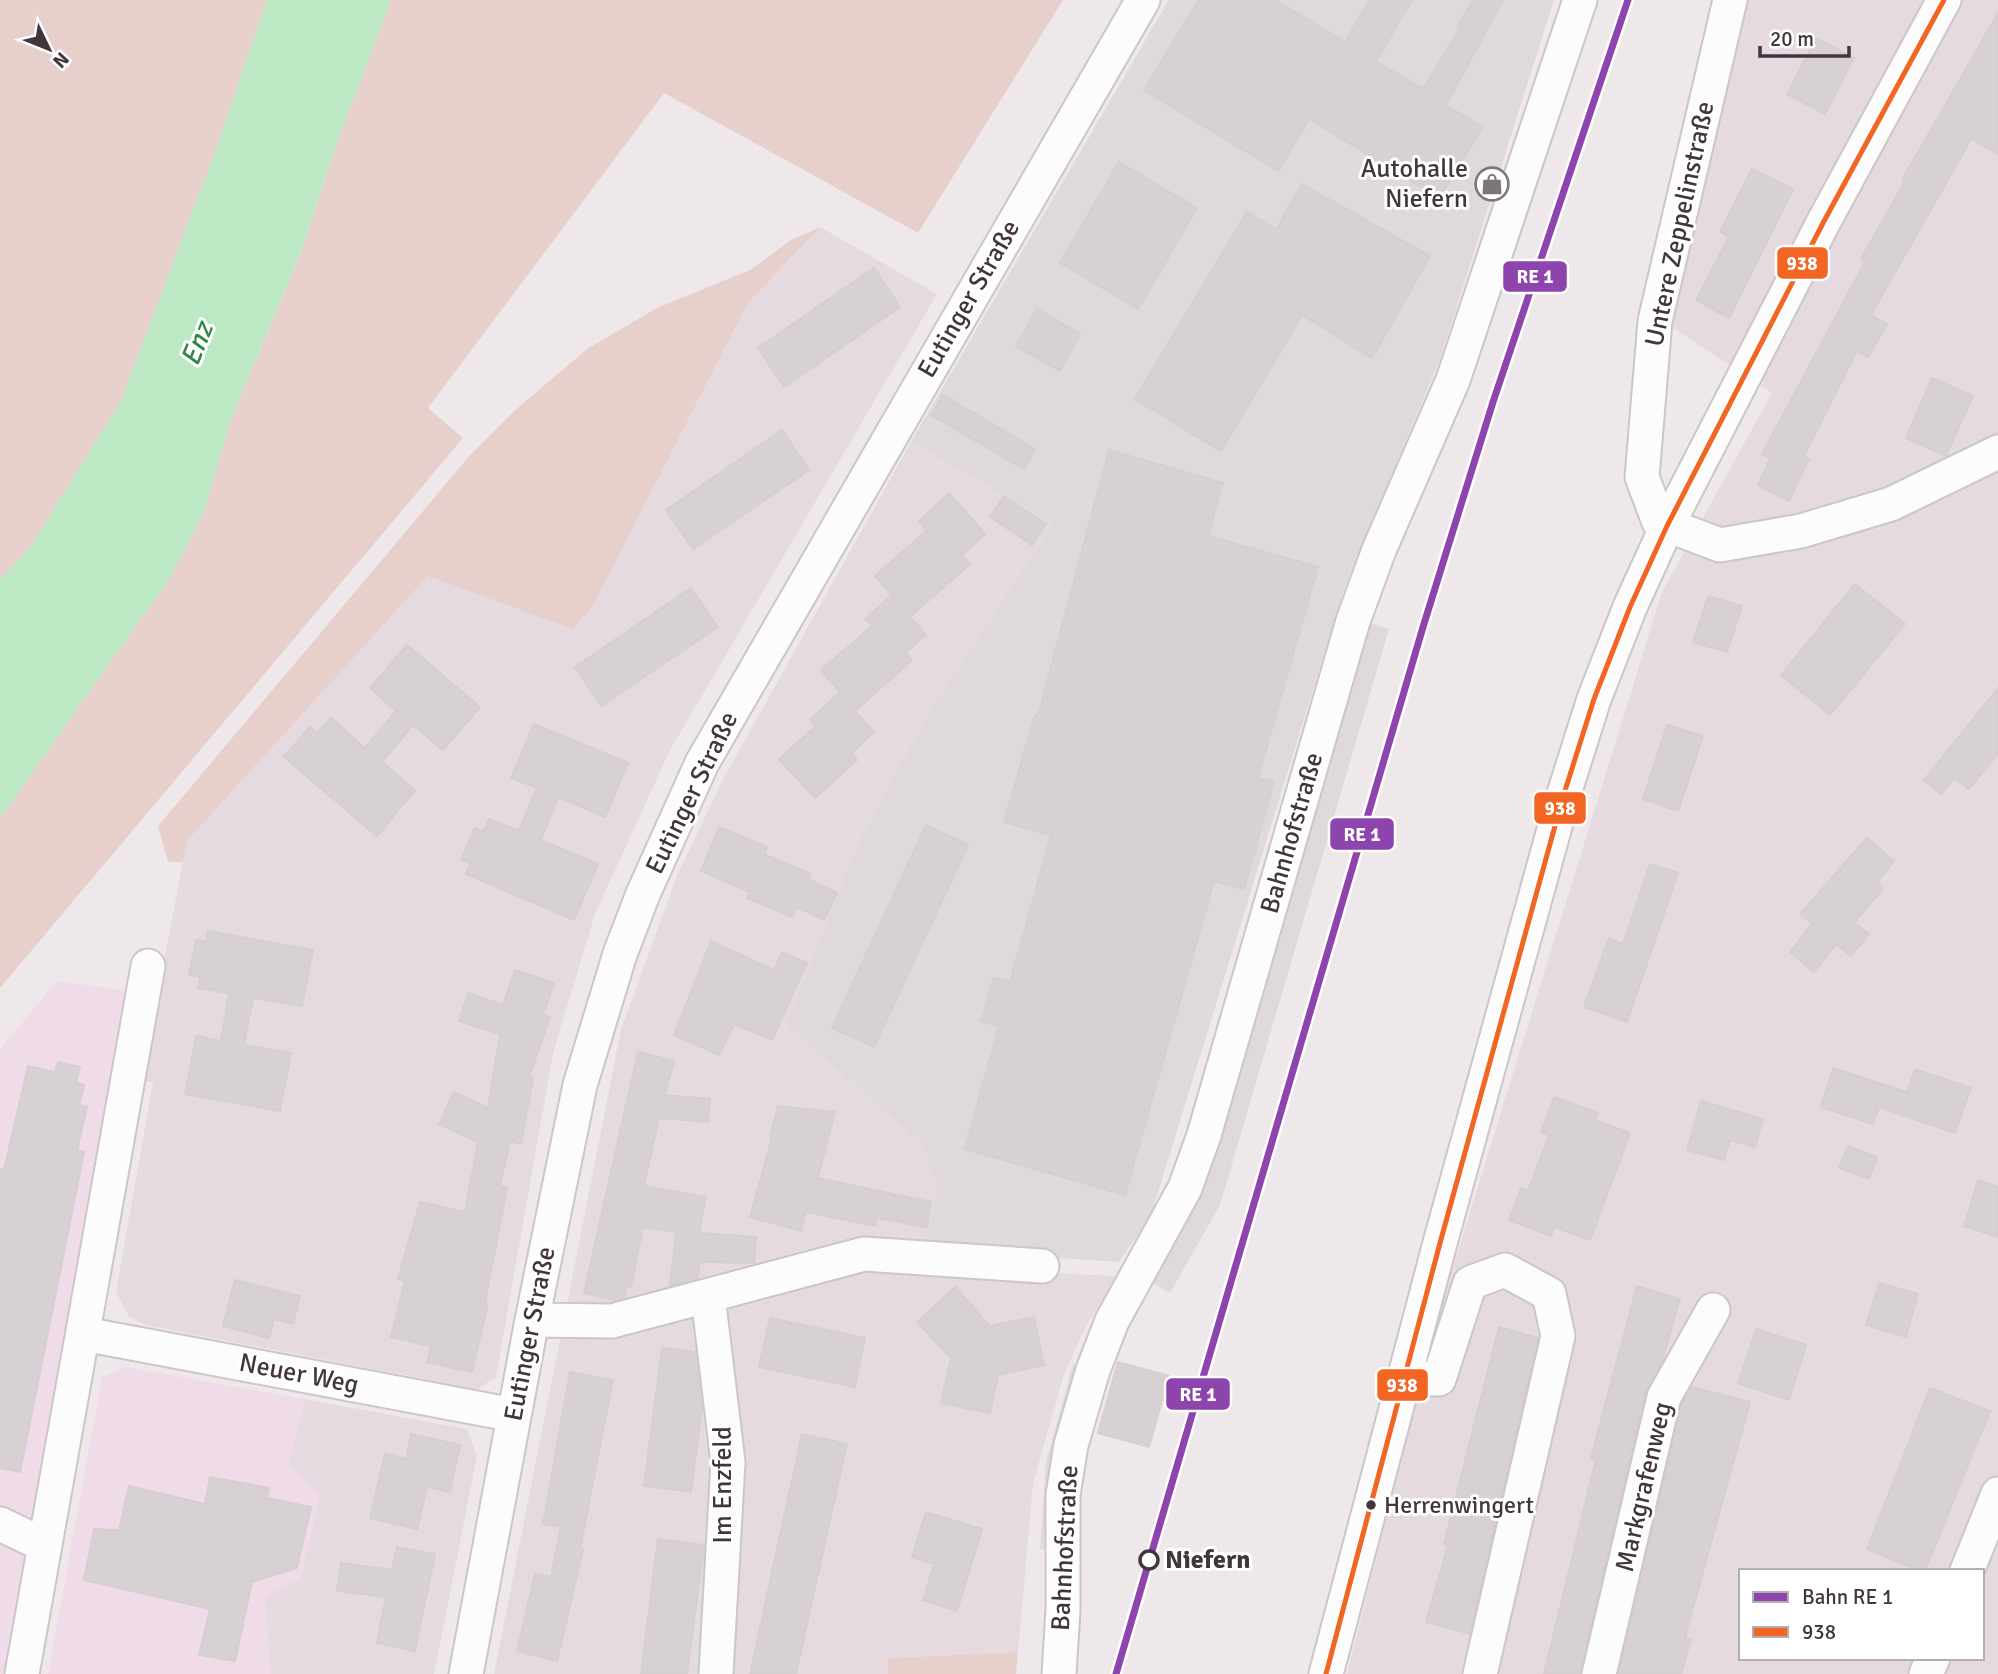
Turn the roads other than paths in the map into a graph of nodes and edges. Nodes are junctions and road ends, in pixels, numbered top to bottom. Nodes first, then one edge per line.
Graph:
1 (1143, 0) edge
2 (1580, 0) edge
3 (1730, 0) edge
4 (1944, 0) edge
5 (1998, 452) edge
6 (1667, 526) junction
7 (148, 966) dead end
8 (1042, 1266) dead end
9 (708, 1296) junction
10 (1713, 1310) dead end
11 (532, 1320) junction
12 (84, 1334) junction
13 (1403, 1378) junction
14 (514, 1415) junction
15 (1998, 1494) edge
16 (0, 1524) edge
17 (44, 1545) junction
18 (1968, 1569) edge
19 (22, 1674) edge
20 (466, 1674) edge
21 (716, 1674) edge
22 (1059, 1674) edge
23 (1326, 1674) edge
24 (1480, 1674) edge
25 (1599, 1674) edge

1 - 11 street, Eutinger Straße
2 - 22 street, Bahnhofstraße
3 - 6 street, Untere Zeppelinstraße
4 - 6 street
5 - 6 street
6 - 13 street
7 - 12 street
8 - 9 street
9 - 11 street
9 - 21 street, Im Enzfeld
10 - 25 street, Markgrafenweg
11 - 14 street, Eutinger Straße
12 - 14 street, Neuer Weg
12 - 17 street
13 - 23 street
13 - 24 street
14 - 20 street, Eutinger Straße
15 - 18 street
16 - 17 street
17 - 19 street

